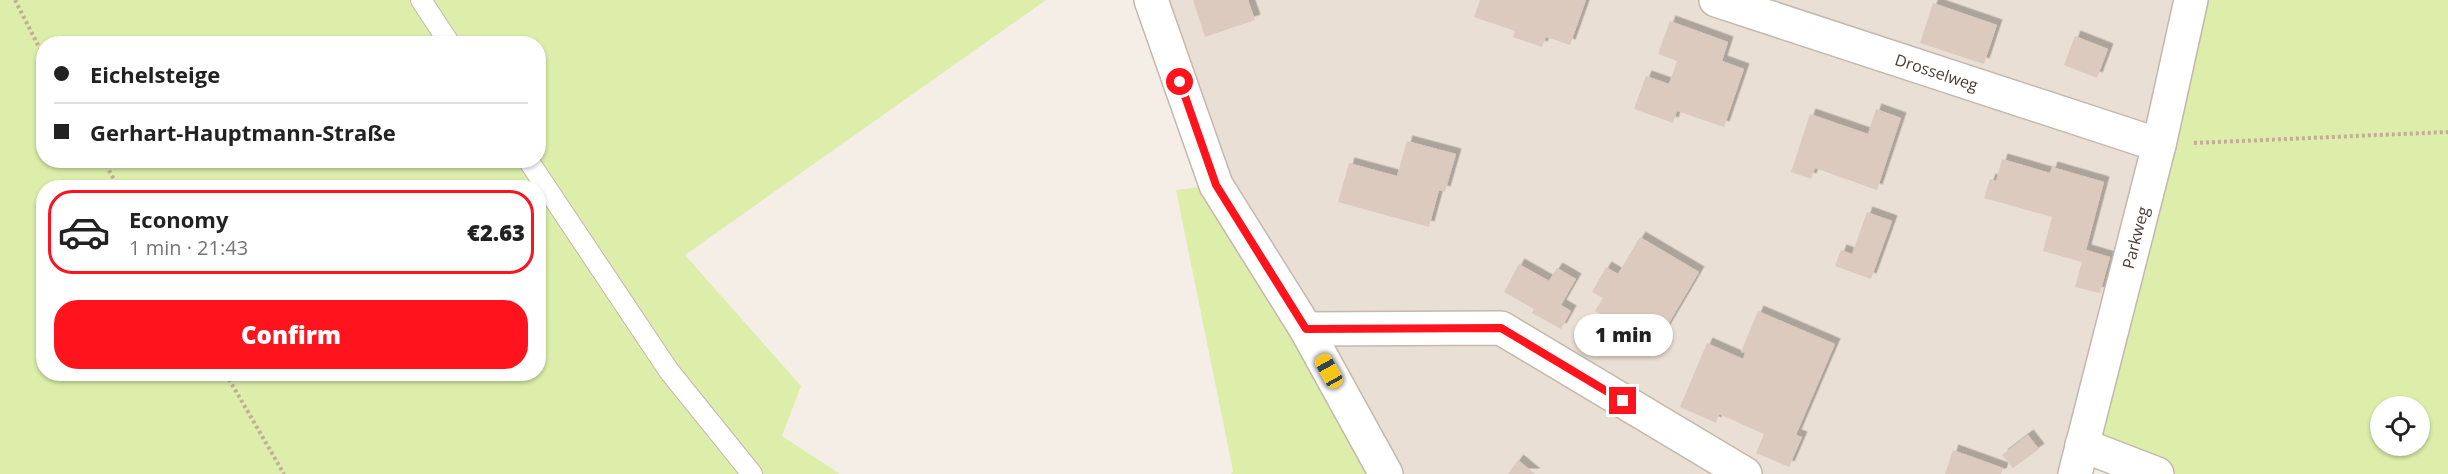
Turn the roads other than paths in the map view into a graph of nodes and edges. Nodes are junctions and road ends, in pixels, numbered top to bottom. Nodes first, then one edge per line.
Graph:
1 (421, 0) edge
2 (1151, 0) edge
3 (1716, 0) edge
4 (2191, 0) edge
5 (445, 36) edge
6 (2159, 145) junction
7 (546, 187) edge
8 (1306, 329) junction
9 (2079, 459) edge
10 (752, 474) edge
11 (1386, 474) edge
12 (1745, 474) edge
13 (2157, 474) edge

1 - 5 lane
2 - 8 street
3 - 6 street, Drosselweg
4 - 6 street, Parkweg
6 - 9 street, Parkweg
7 - 10 lane
8 - 11 street
8 - 12 street
9 - 13 street

